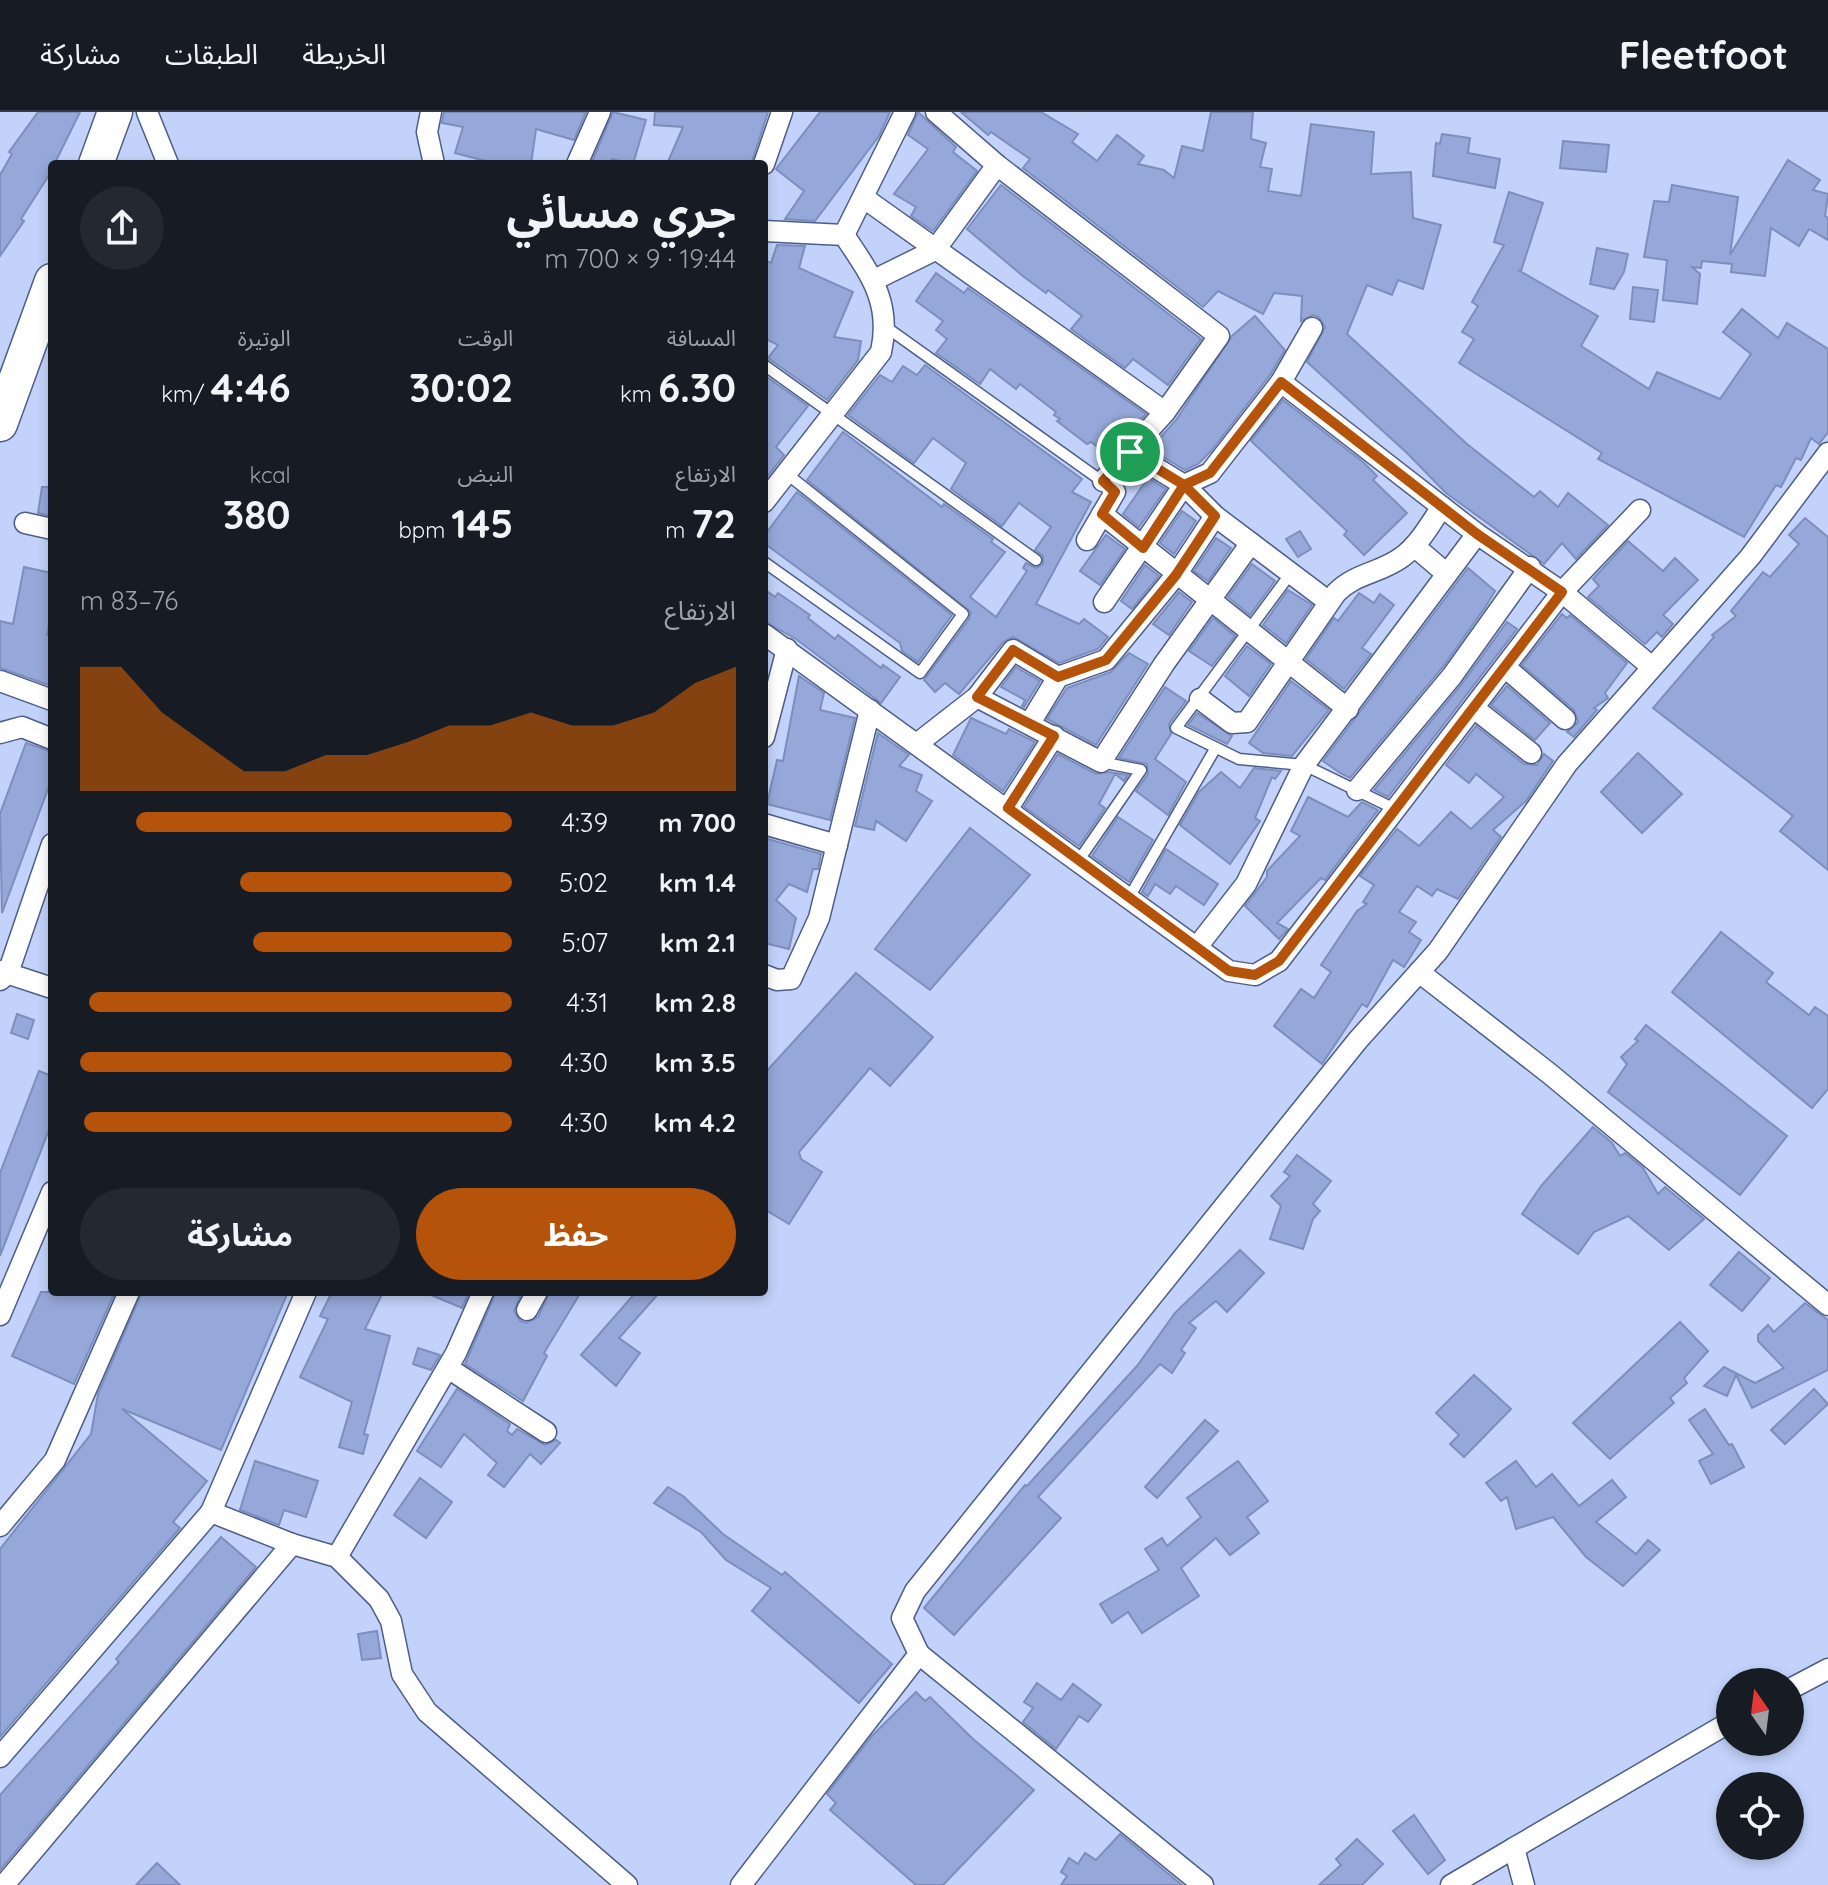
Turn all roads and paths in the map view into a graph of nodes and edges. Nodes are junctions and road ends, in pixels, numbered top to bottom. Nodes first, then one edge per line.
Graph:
1 (115, 112) edge
2 (147, 112) edge
3 (431, 112) edge
4 (600, 112) edge
5 (782, 112) edge
6 (905, 112) edge
7 (936, 112) edge
8 (97, 160) edge
9 (166, 160) edge
10 (433, 160) edge
11 (579, 160) edge
12 (765, 160) edge
13 (997, 165) junction
14 (864, 198) junction
15 (768, 231) edge
16 (844, 235) junction
17 (935, 250) junction
18 (874, 280) junction
19 (48, 303) edge
20 (886, 327) junction
21 (1312, 328) dead end
22 (43, 331) edge
23 (768, 368) edge
24 (1281, 382) junction
25 (1165, 412) junction
26 (833, 413) junction
27 (0, 424) edge
28 (1130, 452) junction
29 (1828, 453) edge
30 (1184, 485) junction
31 (772, 486) edge
32 (1109, 486) junction
33 (1442, 507) junction
34 (1640, 510) dead end
35 (1102, 514) junction
36 (1215, 516) junction
37 (25, 523) dead end
38 (48, 528) edge
39 (1477, 534) junction
40 (1087, 540) dead end
41 (1251, 543) junction
42 (1414, 546) junction
43 (1143, 548) junction
44 (1036, 560) dead end
45 (768, 565) edge
46 (1530, 567) junction
47 (1291, 573) junction
48 (1447, 574) junction
49 (1176, 575) junction
50 (1562, 592) junction
51 (1104, 602) dead end
52 (1211, 602) junction
53 (1329, 602) junction
54 (1248, 632) junction
55 (768, 637) edge
56 (787, 649) junction
57 (1288, 664) junction
58 (1652, 667) junction
59 (1506, 668) junction
60 (1058, 677) junction
61 (0, 681) edge
62 (977, 697) junction
63 (48, 699) edge
64 (1200, 699) junction
65 (1348, 709) junction
66 (1475, 709) junction
67 (870, 710) junction
68 (1565, 719) dead end
69 (768, 722) edge
70 (1030, 723) junction
71 (0, 733) edge
72 (1054, 736) junction
73 (48, 737) edge
74 (918, 743) junction
75 (1215, 749) junction
76 (1531, 753) dead end
77 (1101, 762) junction
78 (1304, 765) junction
79 (1357, 790) junction
80 (1008, 808) junction
81 (1397, 810) junction
82 (768, 825) edge
83 (837, 845) junction
84 (48, 855) edge
85 (1079, 860) junction
86 (1130, 896) junction
87 (1197, 947) junction
88 (1419, 972) junction
89 (3, 975) edge
90 (768, 977) edge
91 (48, 987) edge
92 (48, 1201) edge
93 (127, 1296) edge
94 (304, 1296) edge
95 (481, 1296) edge
96 (1828, 1305) edge
97 (0, 1315) edge
98 (448, 1368) junction
99 (546, 1432) dead end
100 (211, 1512) junction
101 (0, 1526) edge
102 (292, 1544) junction
103 (337, 1557) junction
104 (919, 1654) junction
105 (1828, 1669) edge
106 (1804, 1682) edge
107 (1716, 1730) edge
108 (0, 1757) edge
109 (1514, 1848) junction
110 (4, 1885) edge
111 (627, 1885) edge
112 (741, 1885) edge
113 (1203, 1885) edge
114 (1451, 1885) edge
115 (1524, 1885) edge

1 - 8 highway
2 - 9 street
3 - 10 street
4 - 11 street
5 - 12 street
6 - 14 street
7 - 13 street
13 - 17 street
13 - 25 street
14 - 16 street
14 - 17 street
15 - 16 street
16 - 18 street
17 - 18 street
17 - 25 street
18 - 20 street
19 - 22 highway
20 - 26 street
20 - 32 lane
21 - 24 street
22 - 27 highway
23 - 26 lane
24 - 30 street
24 - 33 street
25 - 28 street
26 - 31 street
26 - 44 lane
28 - 30 street
28 - 32 street
29 - 58 street
30 - 36 street
30 - 43 street
31 - 45 lane
32 - 35 street
33 - 39 street
33 - 42 street
34 - 50 street
35 - 40 street
35 - 43 street
36 - 41 street
36 - 49 street
37 - 38 street
39 - 46 street
39 - 48 street
41 - 47 street
41 - 52 street
42 - 48 street
42 - 53 street
43 - 49 street
43 - 51 street
46 - 50 street
46 - 79 street
47 - 53 street
47 - 54 lane
48 - 65 street
49 - 52 street
49 - 60 street
50 - 58 street
50 - 59 street
52 - 54 street
52 - 77 street
53 - 57 street
54 - 57 street
54 - 64 lane
55 - 56 street
56 - 67 street
56 - 69 street
57 - 64 street
57 - 65 street
58 - 88 street
59 - 66 street
59 - 68 street
60 - 62 street
60 - 70 street
61 - 63 street
62 - 70 street
62 - 74 street
64 - 75 lane
65 - 78 street
66 - 76 street
66 - 81 street
67 - 74 street
67 - 83 street
70 - 72 street
71 - 73 street
72 - 77 street
72 - 80 street
74 - 80 street
75 - 78 lane
75 - 86 lane
77 - 85 lane
78 - 79 lane
78 - 87 street
79 - 81 lane
80 - 85 street
81 - 87 street
82 - 83 street
83 - 90 street
84 - 89 street
85 - 86 street
86 - 87 street
88 - 96 street
88 - 104 street
89 - 91 street
92 - 97 street
93 - 101 street
94 - 100 street
95 - 98 street
98 - 99 street
98 - 103 street
100 - 102 street
100 - 108 street
102 - 103 street
102 - 110 street
103 - 111 street
104 - 112 street
104 - 113 street
105 - 106 street
107 - 109 street
109 - 114 street
109 - 115 street

